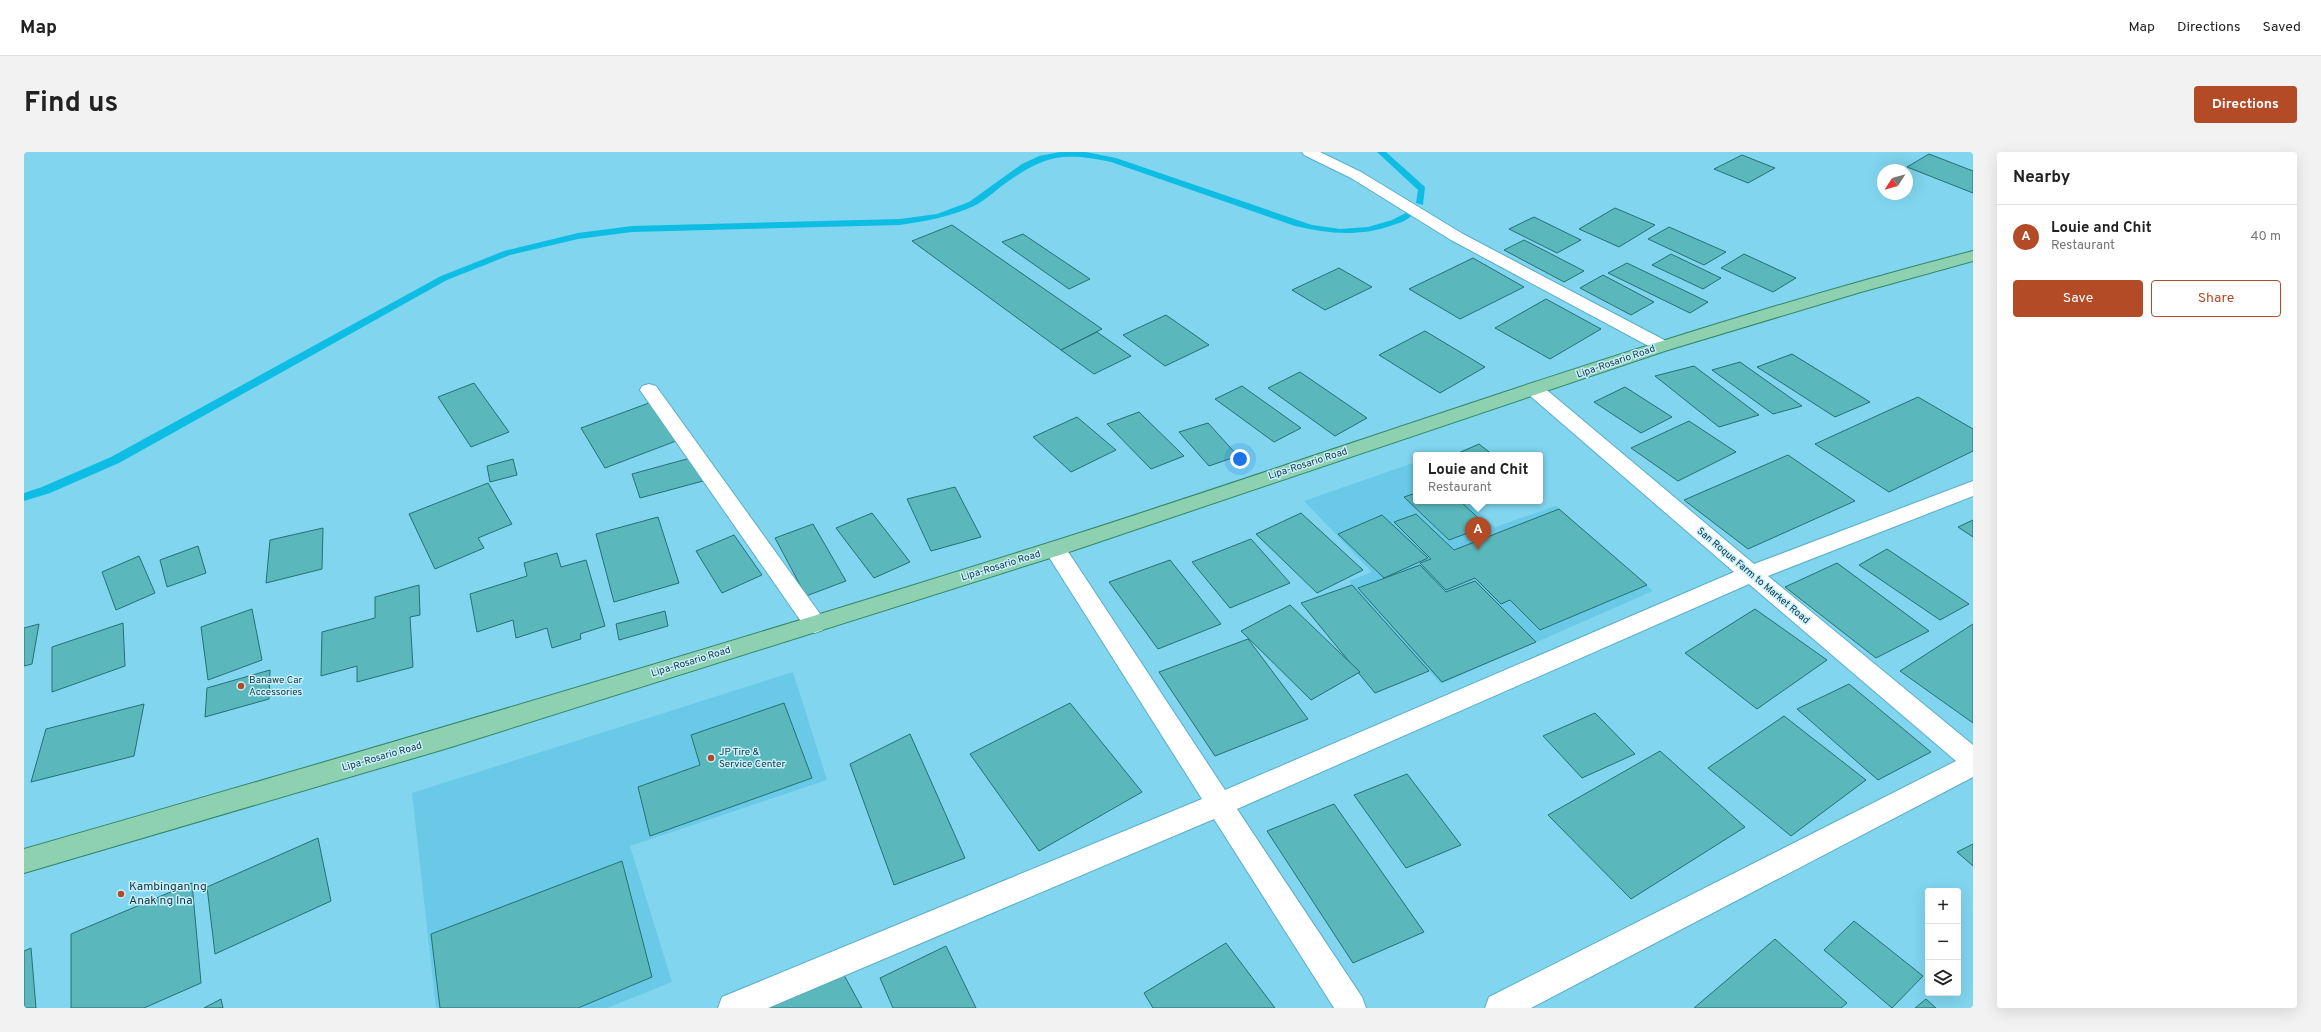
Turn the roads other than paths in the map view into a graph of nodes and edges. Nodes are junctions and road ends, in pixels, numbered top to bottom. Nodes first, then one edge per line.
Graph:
1 (1309, 152) edge
2 (1973, 256) edge
3 (1662, 346) junction
4 (649, 390) dead end
5 (1535, 390) junction
6 (1973, 488) edge
7 (1055, 549) junction
8 (1751, 574) junction
9 (815, 624) junction
10 (1973, 760) edge
11 (1973, 765) edge
12 (1220, 804) junction
13 (24, 861) edge
14 (733, 1008) edge
15 (1351, 1008) edge
16 (1500, 1008) edge

1 - 3 street
2 - 3 main road, Lipa-Rosario Road
3 - 5 main road, Lipa-Rosario Road
4 - 9 street
5 - 7 main road, Lipa-Rosario Road
5 - 8 street, San Roque Farm to Market Road
6 - 8 street
7 - 9 main road, Lipa-Rosario Road
7 - 12 street
8 - 10 street, San Roque Farm to Market Road
8 - 12 street
9 - 13 main road, Lipa-Rosario Road
11 - 16 street
12 - 14 street
12 - 15 street

